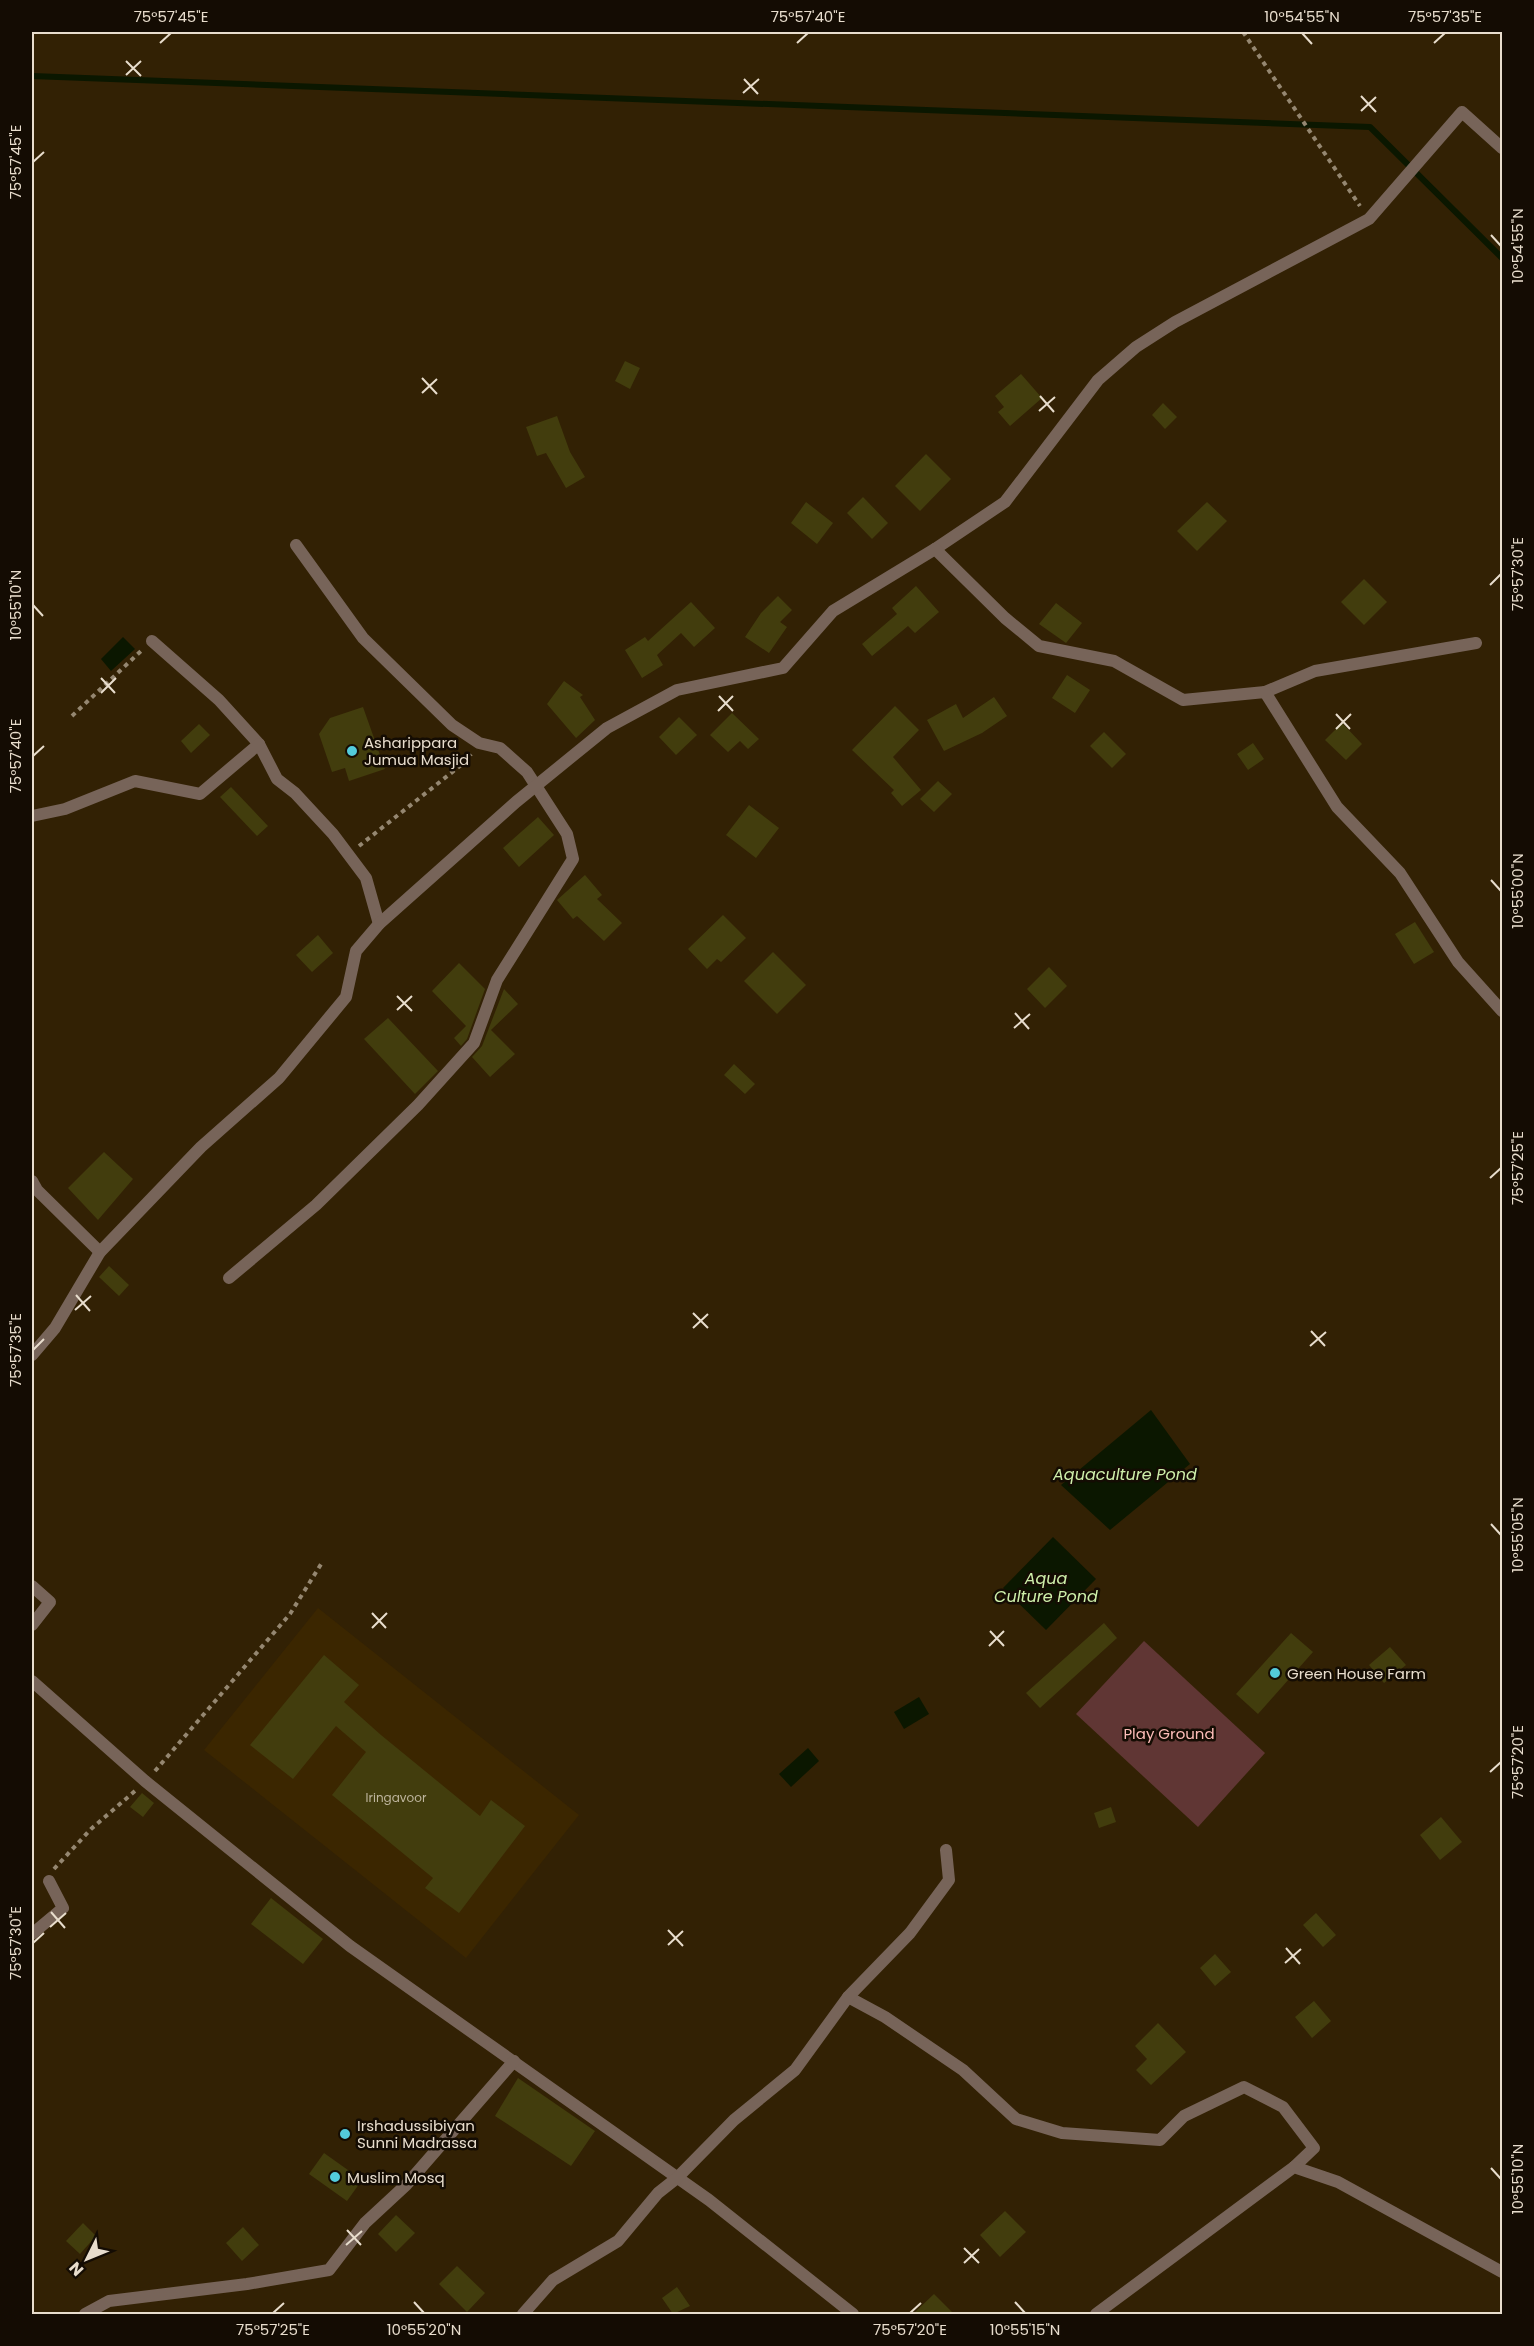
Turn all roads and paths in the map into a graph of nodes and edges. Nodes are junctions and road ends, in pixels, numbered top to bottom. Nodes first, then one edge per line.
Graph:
1 (1243, 32) edge
2 (1503, 148) edge
3 (1369, 219) junction
4 (296, 545) dead end
5 (935, 549) junction
6 (152, 641) joint
7 (1476, 643) dead end
8 (1265, 692) junction
9 (72, 716) dead end
10 (480, 743) junction
11 (259, 744) junction
12 (535, 786) junction
13 (32, 816) edge
14 (346, 855) junction
15 (379, 924) junction
16 (1503, 1011) edge
17 (32, 1181) edge
18 (100, 1252) junction
19 (229, 1278) dead end
20 (32, 1355) edge
21 (323, 1561) dead end
22 (32, 1586) edge
23 (32, 1625) edge
24 (32, 1681) edge
25 (145, 1781) junction
26 (946, 1850) dead end
27 (49, 1881) joint
28 (32, 1934) edge
29 (848, 1997) junction
30 (514, 2061) junction
31 (1294, 2167) junction
32 (677, 2178) junction
33 (1503, 2272) edge
34 (85, 2314) edge
35 (523, 2314) edge
36 (853, 2314) edge
37 (1096, 2314) edge

1 - 3 path
2 - 3 street
3 - 5 street
4 - 10 street
5 - 8 street
5 - 12 street
6 - 9 path
6 - 11 street
7 - 8 street
8 - 16 street
10 - 12 street
10 - 14 path
11 - 13 street
11 - 14 street
12 - 15 street
12 - 19 street
14 - 15 street
15 - 18 street
17 - 18 street
18 - 20 street
21 - 25 path
22 - 23 street
24 - 25 street
25 - 27 path
25 - 30 street
26 - 29 street
27 - 28 street
29 - 31 street
29 - 32 street
30 - 32 street
30 - 34 street
31 - 33 street
31 - 37 street
32 - 35 street
32 - 36 street

